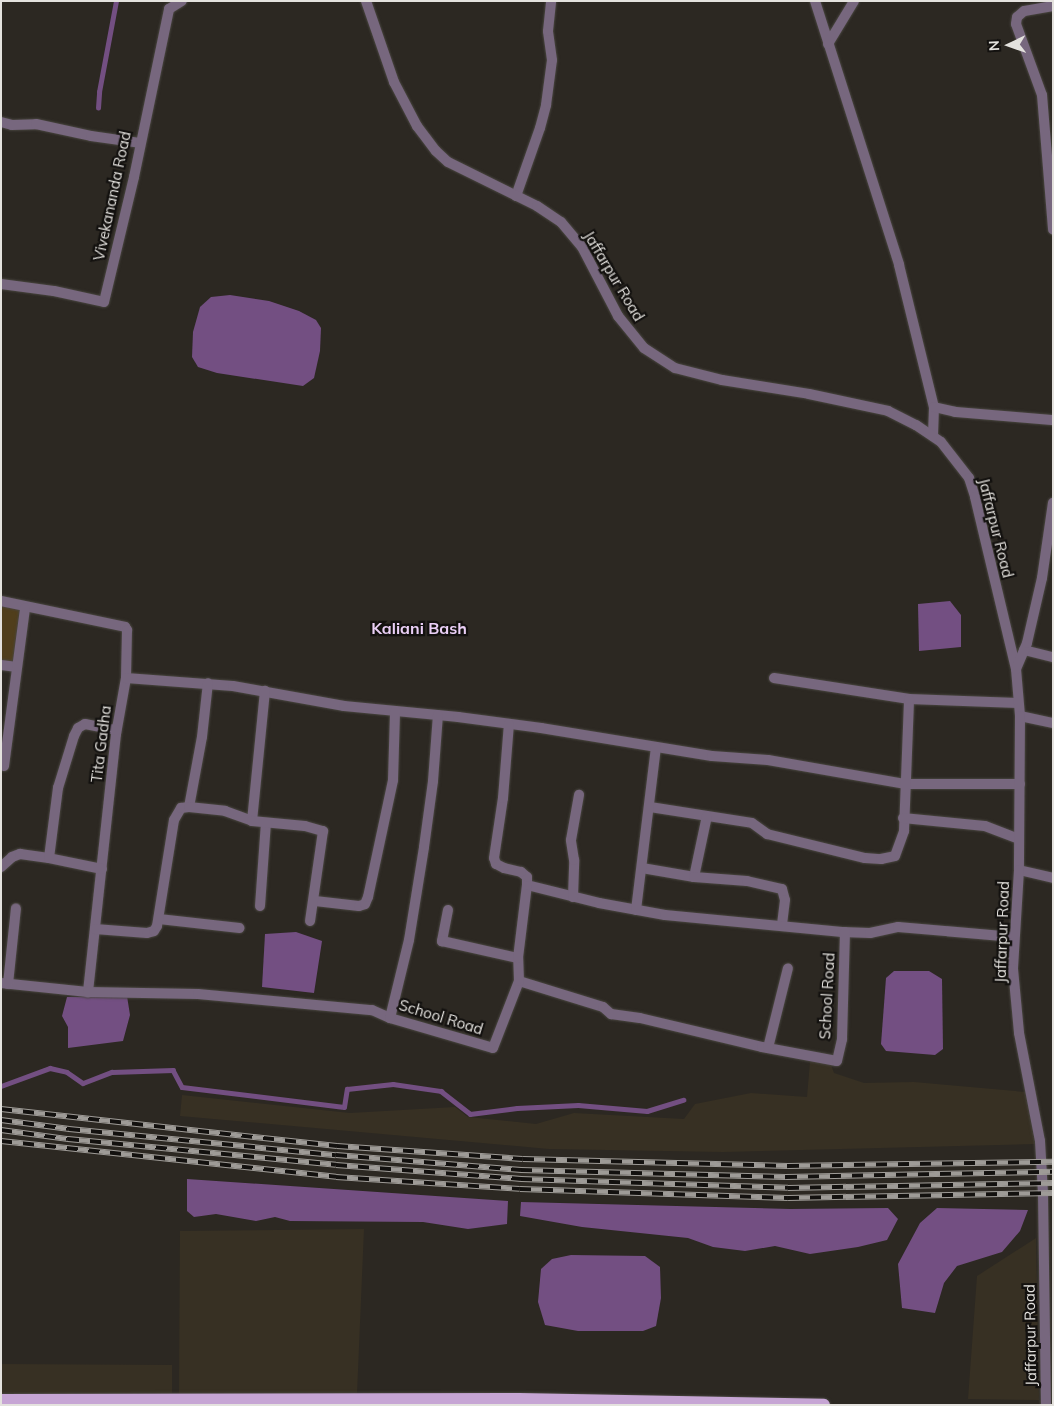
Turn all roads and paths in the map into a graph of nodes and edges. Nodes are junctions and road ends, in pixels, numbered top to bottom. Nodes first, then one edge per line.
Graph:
1 (182, 1) edge
2 (366, 1) edge
3 (551, 1) edge
4 (815, 1) edge
5 (854, 1) edge
6 (1053, 6) edge
7 (828, 44) junction
8 (1, 122) edge
9 (140, 143) junction
10 (1050, 155) edge
11 (516, 196) junction
12 (1053, 230) edge
13 (1, 284) edge
14 (934, 407) junction
15 (1053, 420) edge
16 (933, 436) junction
17 (1053, 503) edge
18 (1, 601) edge
19 (25, 608) junction
20 (1024, 650) junction
21 (1053, 657) edge
22 (1, 665) edge
23 (17, 668) junction
24 (1016, 669) junction
25 (126, 678) junction
26 (774, 678) dead end
27 (208, 684) junction
28 (266, 692) junction
29 (909, 699) junction
30 (1018, 703) junction
31 (395, 711) junction
32 (438, 715) junction
33 (1020, 716) junction
34 (1053, 723) edge
35 (509, 724) junction
36 (116, 730) junction
37 (656, 747) junction
38 (4, 766) dead end
39 (906, 784) junction
40 (1020, 784) junction
41 (579, 795) dead end
42 (189, 807) junction
43 (650, 807) junction
44 (707, 816) junction
45 (903, 818) junction
46 (252, 821) junction
47 (266, 822) junction
48 (1019, 839) junction
49 (49, 858) junction
50 (1, 867) edge
51 (102, 868) junction
52 (642, 868) junction
53 (1019, 870) junction
54 (694, 877) junction
55 (1053, 878) edge
56 (527, 885) junction
57 (573, 897) junction
58 (315, 901) junction
59 (260, 906) dead end
60 (16, 908) dead end
61 (448, 910) dead end
62 (636, 910) junction
63 (159, 919) junction
64 (310, 921) dead end
65 (782, 926) junction
66 (239, 928) dead end
67 (95, 929) junction
68 (845, 932) junction
69 (1014, 937) junction
70 (518, 958) junction
71 (788, 968) dead end
72 (519, 980) junction
73 (5, 983) edge
74 (88, 992) junction
75 (390, 1018) junction
76 (768, 1048) junction
77 (1, 1400) edge
78 (824, 1405) edge
79 (1046, 1405) edge

1 - 9 street, Vivekananda Road
2 - 11 street, Jaffarpur Road
3 - 11 street
4 - 7 street
5 - 7 street
6 - 10 street
7 - 14 street
8 - 9 street
9 - 13 street, Vivekananda Road
10 - 12 street
11 - 16 street, Jaffarpur Road
14 - 15 street
14 - 16 street
16 - 24 street, Jaffarpur Road
17 - 20 street
18 - 19 street, Tita Gadha
19 - 23 street
19 - 25 street, Tita Gadha
20 - 21 street
20 - 24 street
22 - 23 street
23 - 38 street
24 - 30 street, Jaffarpur Road
25 - 27 street
25 - 36 street, Tita Gadha
26 - 29 street
27 - 28 street
27 - 42 street
28 - 31 street
28 - 46 street
29 - 30 street
29 - 39 street
30 - 33 street, Jaffarpur Road
31 - 32 street
31 - 58 street
32 - 35 street
32 - 75 street
33 - 34 street
33 - 40 street, Jaffarpur Road
35 - 37 street
35 - 56 street
36 - 49 street
36 - 51 street, Tita Gadha
37 - 39 street
37 - 43 street
39 - 40 street
39 - 45 street
40 - 48 street, Jaffarpur Road
41 - 57 street
42 - 46 street
42 - 63 street
43 - 44 street
43 - 52 street
44 - 45 street
44 - 54 street
45 - 48 street
46 - 47 street
47 - 58 street
47 - 59 street
48 - 53 street, Jaffarpur Road
49 - 50 street
49 - 51 street
51 - 67 street, Tita Gadha
52 - 54 street
52 - 62 street
53 - 55 street
53 - 69 street, Jaffarpur Road
54 - 65 street
56 - 57 street
56 - 70 street
57 - 62 street
58 - 64 street
60 - 73 street
61 - 70 street
62 - 65 street
63 - 66 street
63 - 67 street
65 - 68 street
67 - 74 street, Tita Gadha
68 - 69 street
68 - 76 street, School Road
69 - 79 street, Jaffarpur Road
70 - 72 street
71 - 76 street
72 - 75 street, School Road
72 - 76 street, School Road
73 - 74 street, School Road
74 - 75 street, School Road
77 - 78 main road

